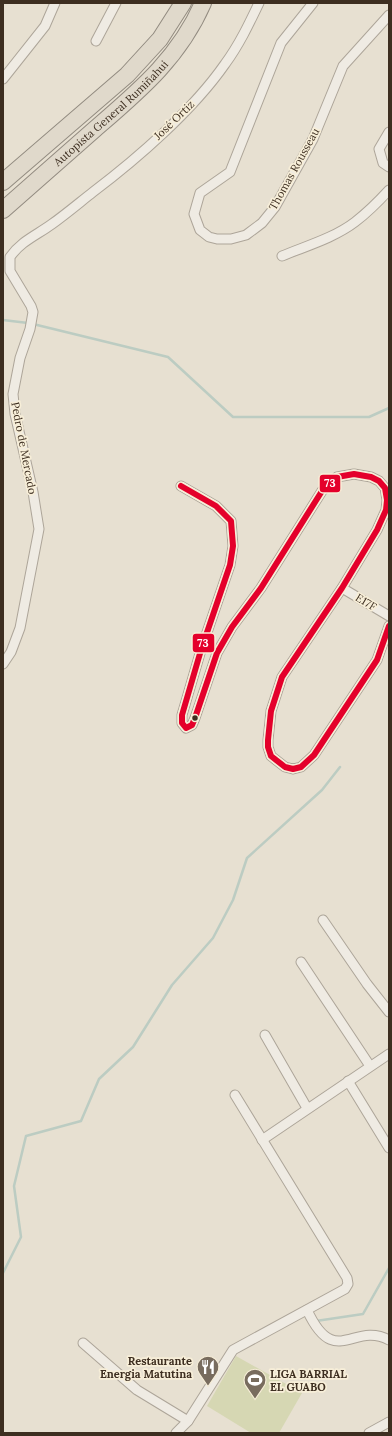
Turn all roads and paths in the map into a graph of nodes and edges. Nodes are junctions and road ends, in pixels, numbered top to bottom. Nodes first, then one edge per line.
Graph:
1 (55, 3) edge
2 (116, 3) edge
3 (183, 3) edge
4 (203, 3) edge
5 (259, 3) edge
6 (313, 3) edge
7 (389, 15) edge
8 (96, 42) dead end
9 (3, 79) edge
10 (389, 132) edge
11 (389, 167) edge
12 (3, 182) edge
13 (389, 190) edge
14 (3, 210) edge
15 (65, 214) joint
16 (282, 256) dead end
17 (181, 486) dead end
18 (342, 588) junction
19 (389, 616) edge
20 (389, 626) edge
21 (385, 650) edge
22 (3, 664) edge
23 (323, 920) dead end
24 (301, 962) dead end
25 (389, 1012) edge
26 (265, 1035) dead end
27 (389, 1054) edge
28 (370, 1066) junction
29 (348, 1081) junction
30 (235, 1095) dead end
31 (307, 1108) junction
32 (262, 1140) junction
33 (389, 1148) edge
34 (307, 1310) junction
35 (389, 1340) edge
36 (83, 1343) dead end
37 (188, 1421) junction
38 (389, 1422) edge
39 (176, 1433) edge
40 (369, 1433) edge

1 - 9 street
2 - 8 street
3 - 12 highway, Autopista General Rumiñahui
4 - 14 highway, Autopista General Rumiñahui
5 - 15 street, José Ortiz
6 - 7 street, Thomas Rousseau
10 - 11 street
13 - 16 street
15 - 22 street, Pedro de Mercado
17 - 18 street
18 - 19 street, E17F
18 - 21 street
20 - 21 street
23 - 25 street
24 - 28 street
26 - 31 street
27 - 28 street
28 - 29 street
29 - 31 street
29 - 33 street
30 - 32 street
31 - 32 street
32 - 34 street
34 - 35 street
34 - 37 street
36 - 37 street
37 - 39 street
38 - 40 street

